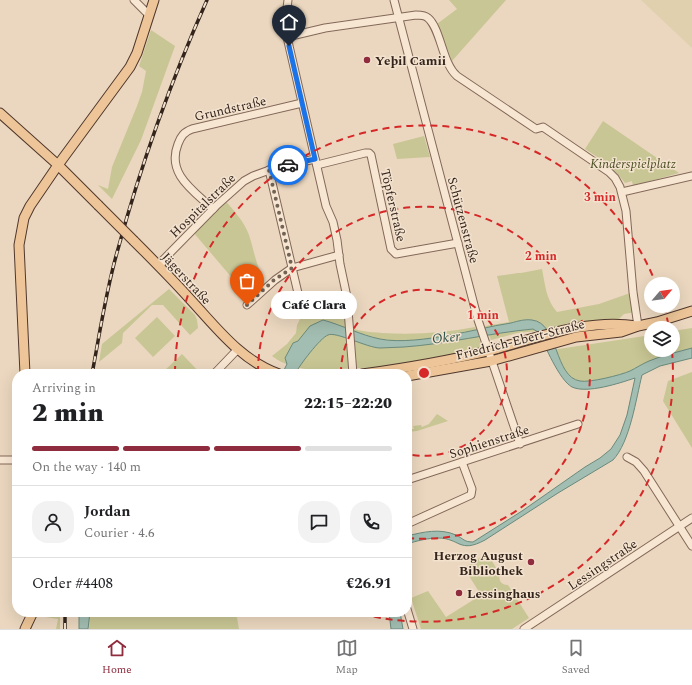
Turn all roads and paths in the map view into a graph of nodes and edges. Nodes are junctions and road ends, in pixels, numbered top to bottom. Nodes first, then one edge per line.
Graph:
1 (134, 0) edge
2 (154, 0) edge
3 (288, 0) edge
4 (394, 0) edge
5 (149, 15) junction
6 (398, 17) junction
7 (288, 37) junction
8 (302, 103) junction
9 (0, 113) edge
10 (316, 162) junction
11 (58, 165) junction
12 (269, 170) junction
13 (692, 176) edge
14 (622, 192) junction
15 (213, 209) junction
16 (458, 243) junction
17 (339, 255) junction
18 (160, 267) junction
19 (292, 268) junction
20 (247, 305) dead end
21 (692, 311) edge
22 (349, 312) junction
23 (638, 326) junction
24 (557, 336) junction
25 (237, 350) junction
26 (488, 351) junction
27 (491, 361) junction
28 (25, 369) edge
29 (219, 369) edge
30 (267, 369) edge
31 (353, 369) edge
32 (396, 369) edge
33 (412, 375) edge
34 (578, 424) dead end
35 (520, 444) junction
36 (627, 456) dead end
37 (0, 460) edge
38 (12, 460) edge
39 (462, 462) junction
40 (412, 478) edge
41 (692, 518) edge
42 (412, 522) edge
43 (680, 526) junction
44 (692, 546) edge
45 (30, 617) edge
46 (409, 617) edge
47 (25, 629) edge
48 (413, 629) edge
49 (524, 629) edge

1 - 5 street
2 - 5 main road
3 - 7 street
4 - 6 street, Schützenstraße
5 - 11 main road
6 - 7 street
6 - 14 street
6 - 16 street, Schützenstraße
7 - 8 street
8 - 10 street
8 - 15 street, Grundstraße
9 - 11 main road
10 - 12 street, Hospitalstraße
10 - 16 street, Töpferstraße
10 - 17 street
11 - 18 main road, Jägerstraße, bridge
11 - 28 main road
12 - 15 street, Hospitalstraße
12 - 19 street
13 - 14 street
14 - 23 street
15 - 18 street, Hospitalstraße
16 - 26 street, Schützenstraße
17 - 19 street
17 - 22 street
18 - 25 main road, Jägerstraße
19 - 20 street
19 - 22 street
21 - 23 main road, Friedrich-Ebert-Straße
22 - 31 street
23 - 24 main road, Friedrich-Ebert-Straße
24 - 26 main road, Friedrich-Ebert-Straße
24 - 27 main road, Friedrich-Ebert-Straße
25 - 29 street
25 - 30 main road, Jägerstraße
26 - 27 street, Schützenstraße
26 - 32 main road, Friedrich-Ebert-Straße
27 - 33 main road, Friedrich-Ebert-Straße
27 - 35 street, Schützenstraße
34 - 35 street, Sophienstraße
35 - 39 street, Sophienstraße
36 - 43 street
37 - 38 street
39 - 40 street, Sophienstraße
39 - 42 street
41 - 43 street, Lessingstraße
43 - 44 street
43 - 49 street, Lessingstraße
45 - 47 main road
46 - 48 street

